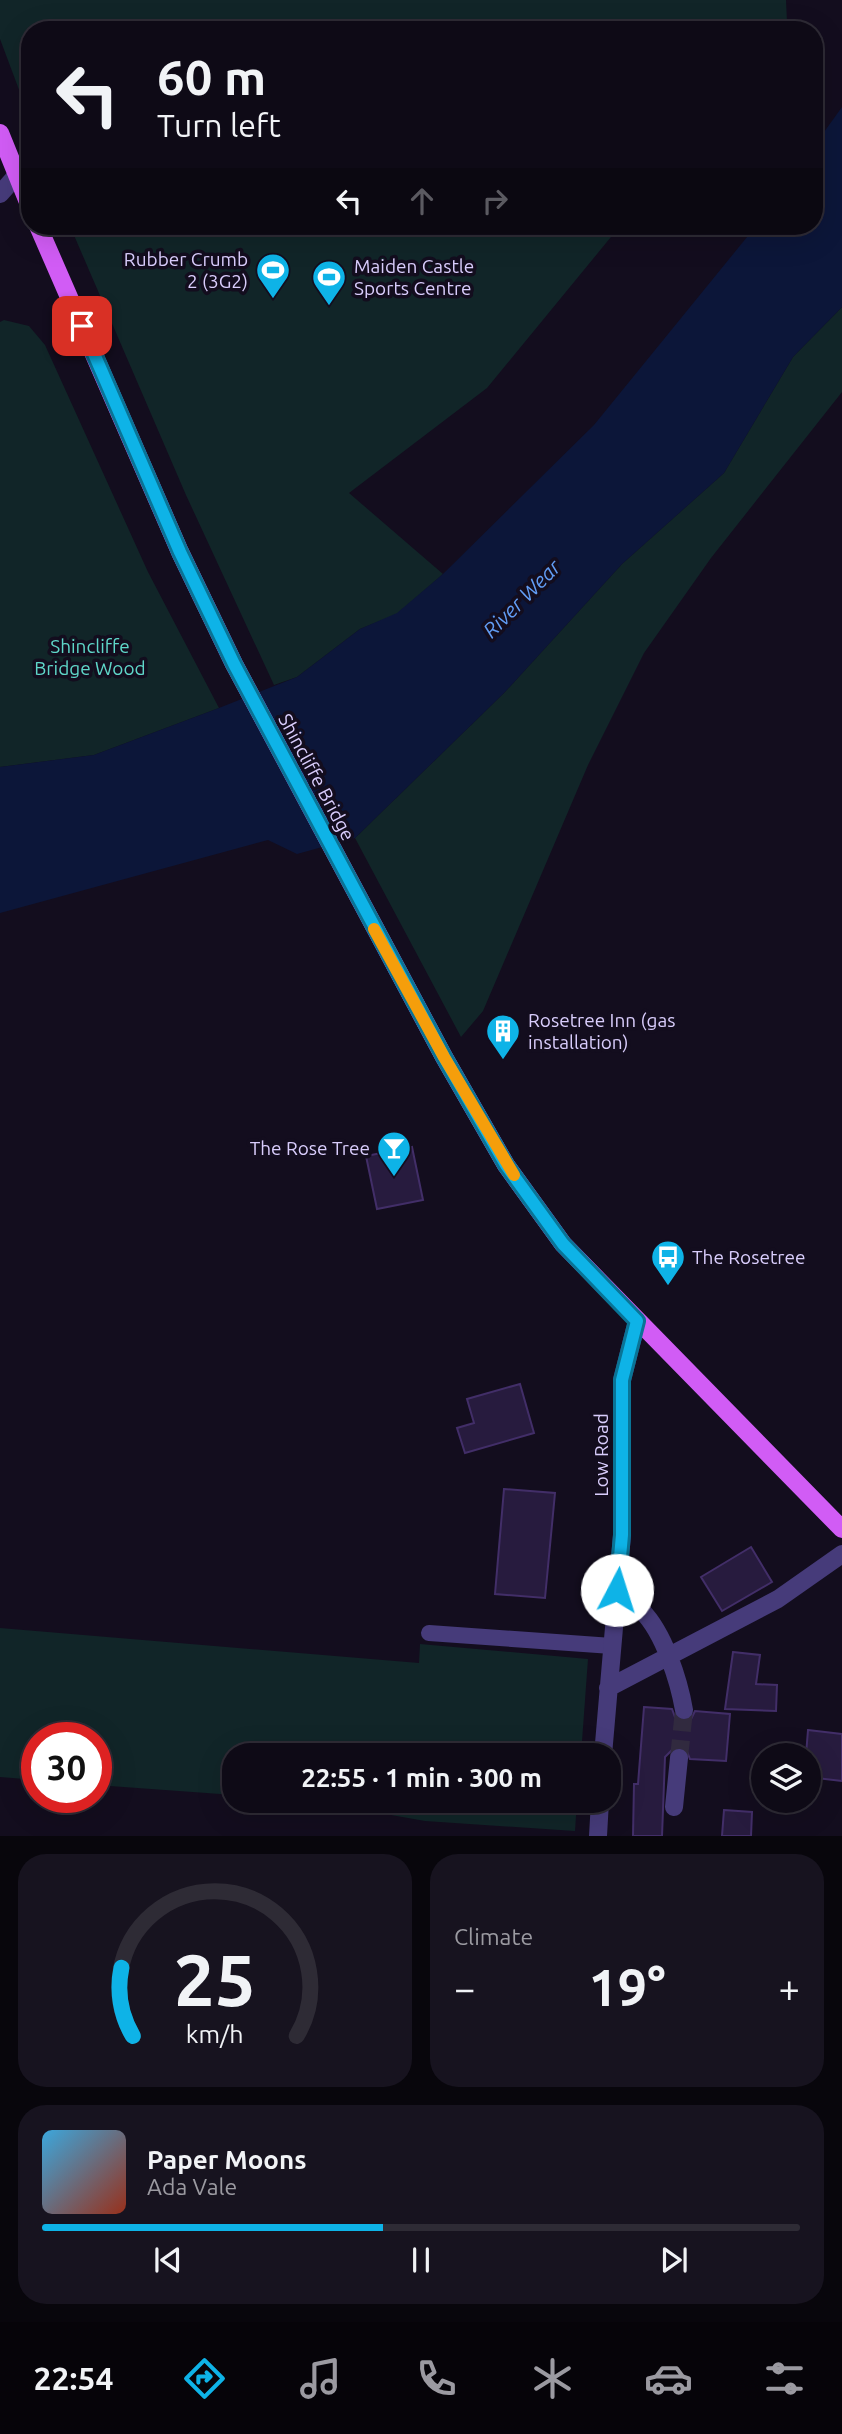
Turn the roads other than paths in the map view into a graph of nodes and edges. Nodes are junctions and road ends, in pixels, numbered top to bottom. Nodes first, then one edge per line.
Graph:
1 (0, 133) edge
2 (16, 176) junction
3 (21, 187) edge
4 (0, 194) edge
5 (42, 235) edge
6 (637, 1321) junction
7 (842, 1529) edge
8 (842, 1553) edge
9 (617, 1590) junction
10 (429, 1633) dead end
11 (612, 1646) junction
12 (668, 1655) junction
13 (608, 1688) junction
14 (684, 1710) tunnel mouth
15 (604, 1743) edge
16 (679, 1758) tunnel mouth
17 (674, 1807) dead end
18 (599, 1813) edge
19 (597, 1836) edge

1 - 2 main road
2 - 3 main road
2 - 4 street
5 - 6 main road, Shincliffe Bridge
6 - 7 main road, Shincliffe Bridge
6 - 9 street, Low Road
8 - 12 street
9 - 11 street, Low Road
9 - 12 street
10 - 11 lane
11 - 13 street, Low Road
12 - 13 street
12 - 14 street
13 - 15 street, Low Road
16 - 17 street
18 - 19 street

